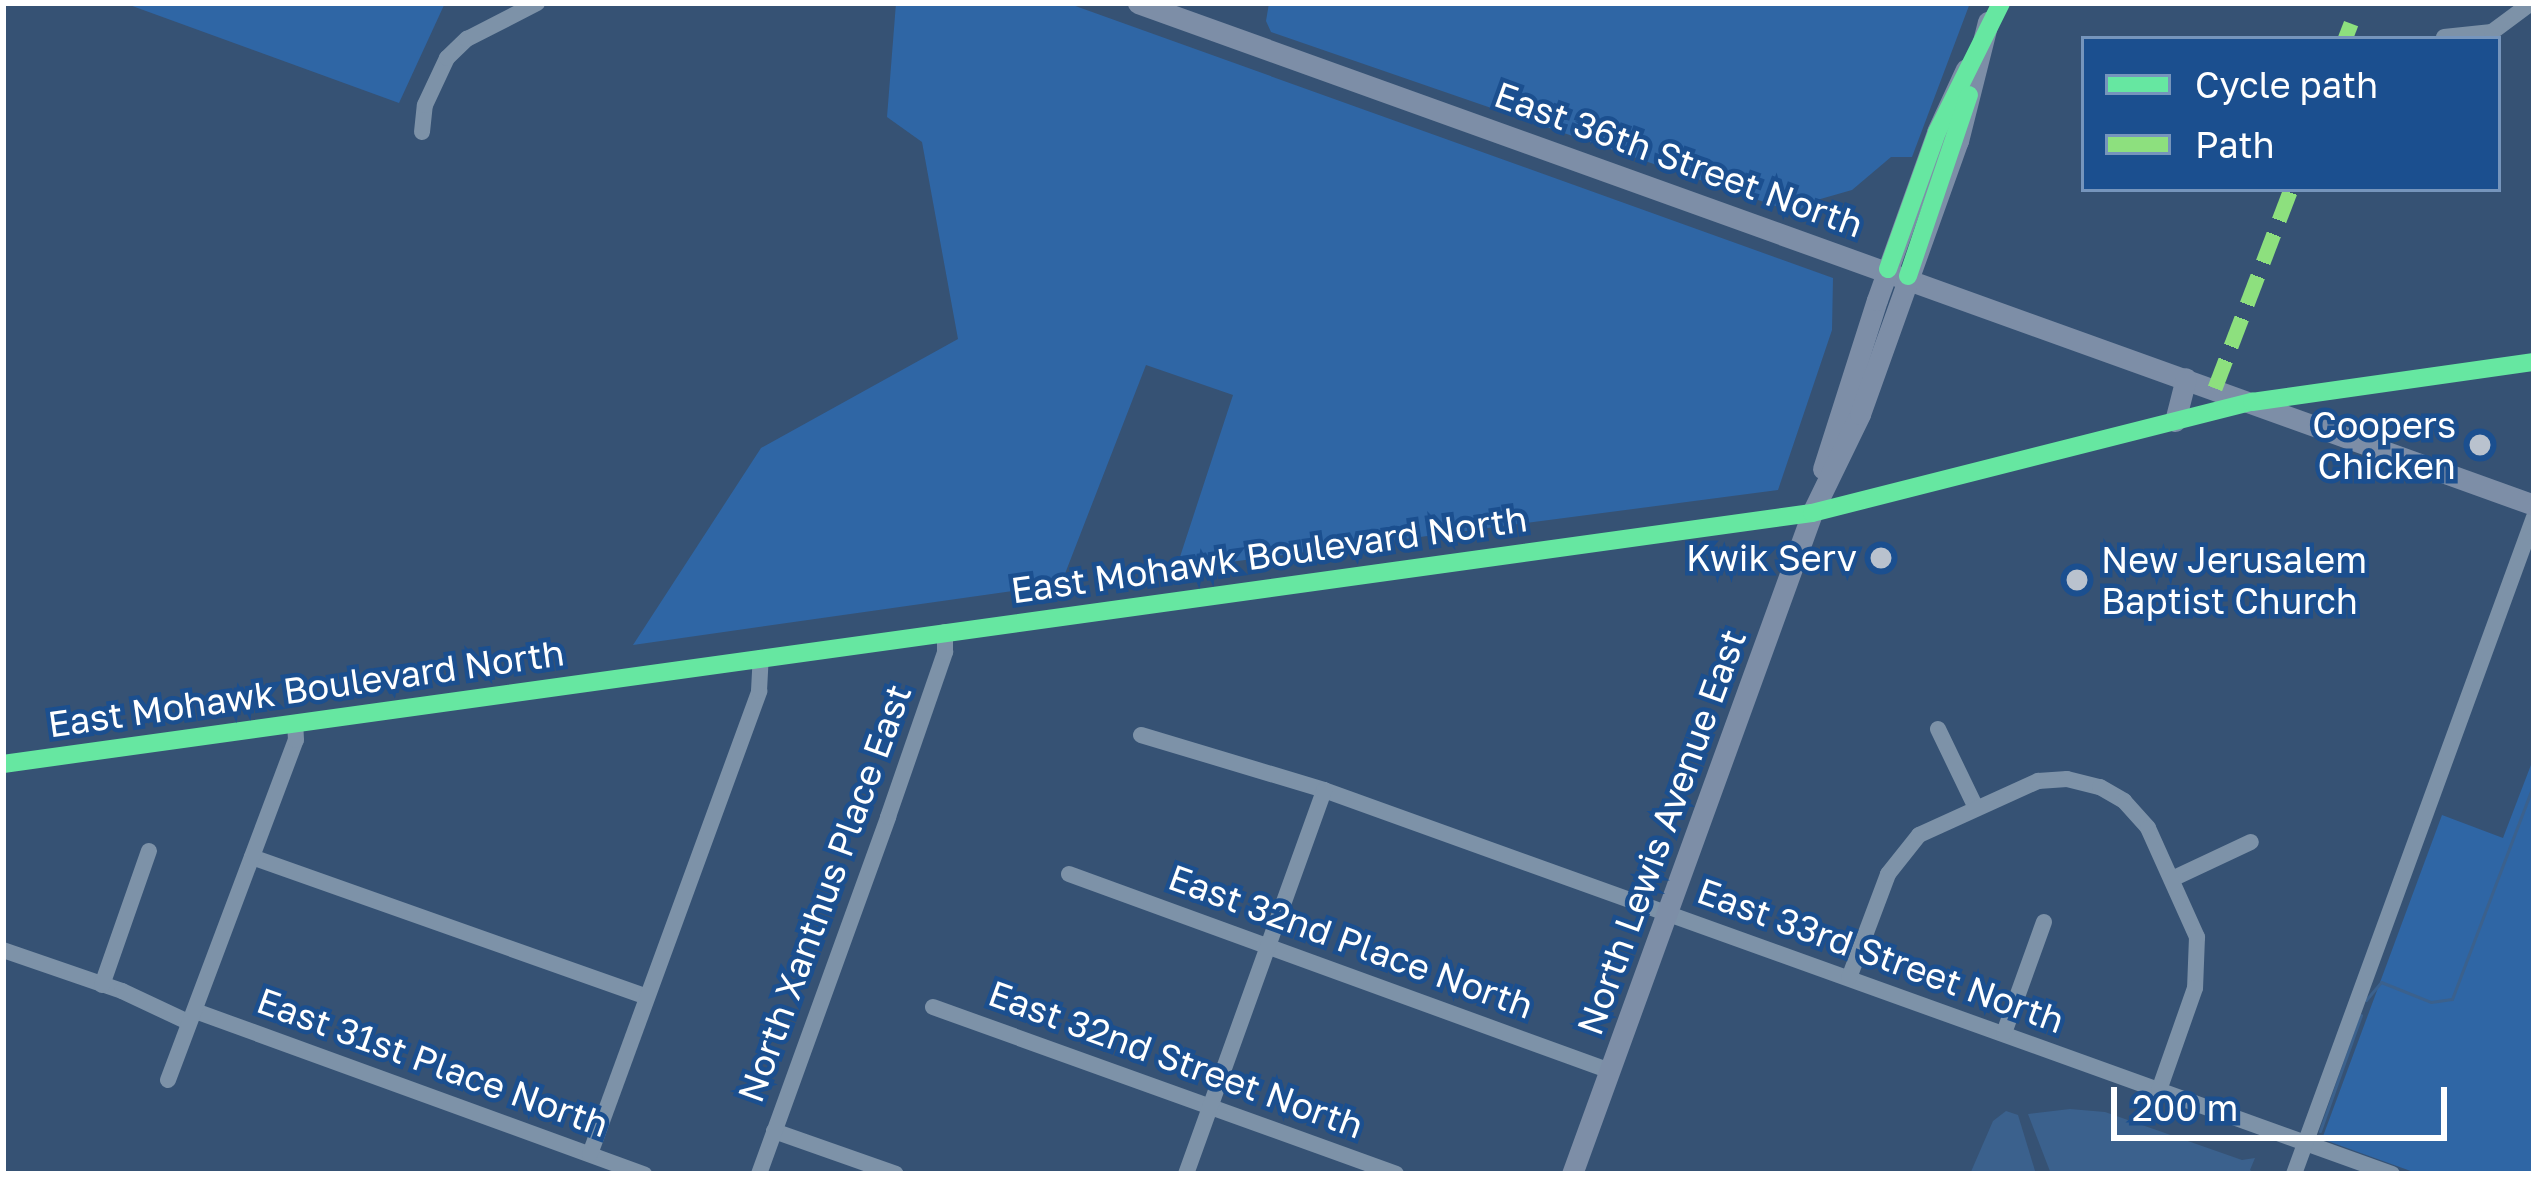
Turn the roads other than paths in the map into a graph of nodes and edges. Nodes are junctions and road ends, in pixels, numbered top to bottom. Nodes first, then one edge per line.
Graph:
1 (537, 3) edge
2 (1138, 3) edge
3 (2532, 4) edge
4 (1992, 13) edge
5 (2454, 36) edge
6 (422, 132) dead end
7 (1898, 273) junction
8 (2534, 362) edge
9 (2186, 378) junction
10 (2252, 402) junction
11 (2176, 421) junction
12 (2534, 506) edge
13 (1812, 513) junction
14 (2534, 518) edge
15 (945, 632) junction
16 (761, 658) junction
17 (296, 723) junction
18 (1938, 729) dead end
19 (1141, 735) dead end
20 (3, 764) edge
21 (1324, 790) junction
22 (1975, 806) junction
23 (2251, 842) dead end
24 (149, 851) dead end
25 (253, 857) junction
26 (1070, 874) dead end
27 (2172, 879) junction
28 (1666, 914) junction
29 (2044, 922) dead end
30 (1268, 947) junction
31 (3, 950) edge
32 (1849, 978) junction
33 (102, 986) junction
34 (647, 997) junction
35 (933, 1007) dead end
36 (193, 1017) junction
37 (2004, 1033) junction
38 (1610, 1071) junction
39 (169, 1080) dead end
40 (2159, 1090) junction
41 (1211, 1104) junction
42 (774, 1131) junction
43 (2306, 1142) junction
44 (590, 1154) junction
45 (644, 1174) edge
46 (759, 1174) edge
47 (896, 1174) edge
48 (1186, 1174) edge
49 (1396, 1174) edge
50 (1572, 1174) edge
51 (2294, 1174) edge
52 (2392, 1174) edge

1 - 6 street
2 - 7 main road, East 36th Street North
3 - 5 street
4 - 7 main road, North Lewis Avenue East
7 - 9 main road, East 36th Street North
7 - 13 main road, North Lewis Avenue East
8 - 10 street, East Mohawk Boulevard North
9 - 10 main road, East 36th Street North
9 - 11 main road
10 - 11 street, East Mohawk Boulevard North
10 - 12 main road, East 36th Street North
11 - 13 street, East Mohawk Boulevard North
13 - 15 street, East Mohawk Boulevard North
13 - 28 main road, North Lewis Avenue East
14 - 43 street
15 - 16 street, East Mohawk Boulevard North
15 - 42 street, North Xanthus Place East
16 - 17 street, East Mohawk Boulevard North
16 - 34 street
17 - 20 street, East Mohawk Boulevard North
17 - 25 street
18 - 22 street
19 - 21 street, East 33rd Street North
21 - 28 street, East 33rd Street North
21 - 30 street
22 - 27 street
22 - 32 street
23 - 27 street
24 - 33 street
25 - 34 street
25 - 36 street
26 - 30 street, East 32nd Place North
27 - 40 street
28 - 32 street, East 33rd Street North
28 - 38 main road, North Lewis Avenue East
29 - 37 street
30 - 38 street, East 32nd Place North
30 - 41 street
31 - 33 street, East 31st Place North
32 - 37 street, East 33rd Street North
33 - 36 street, East 31st Place North
34 - 44 street
35 - 41 street, East 32nd Street North
36 - 39 street
36 - 44 street, East 31st Place North
37 - 40 street, East 33rd Street North
38 - 50 main road, North Lewis Avenue East
40 - 43 street, East 33rd Street North
41 - 48 street
41 - 49 street, East 32nd Street North
42 - 46 street, North Xanthus Place East
42 - 47 street
43 - 51 street
43 - 52 street, East 33rd Street North
44 - 45 street, East 31st Place North

